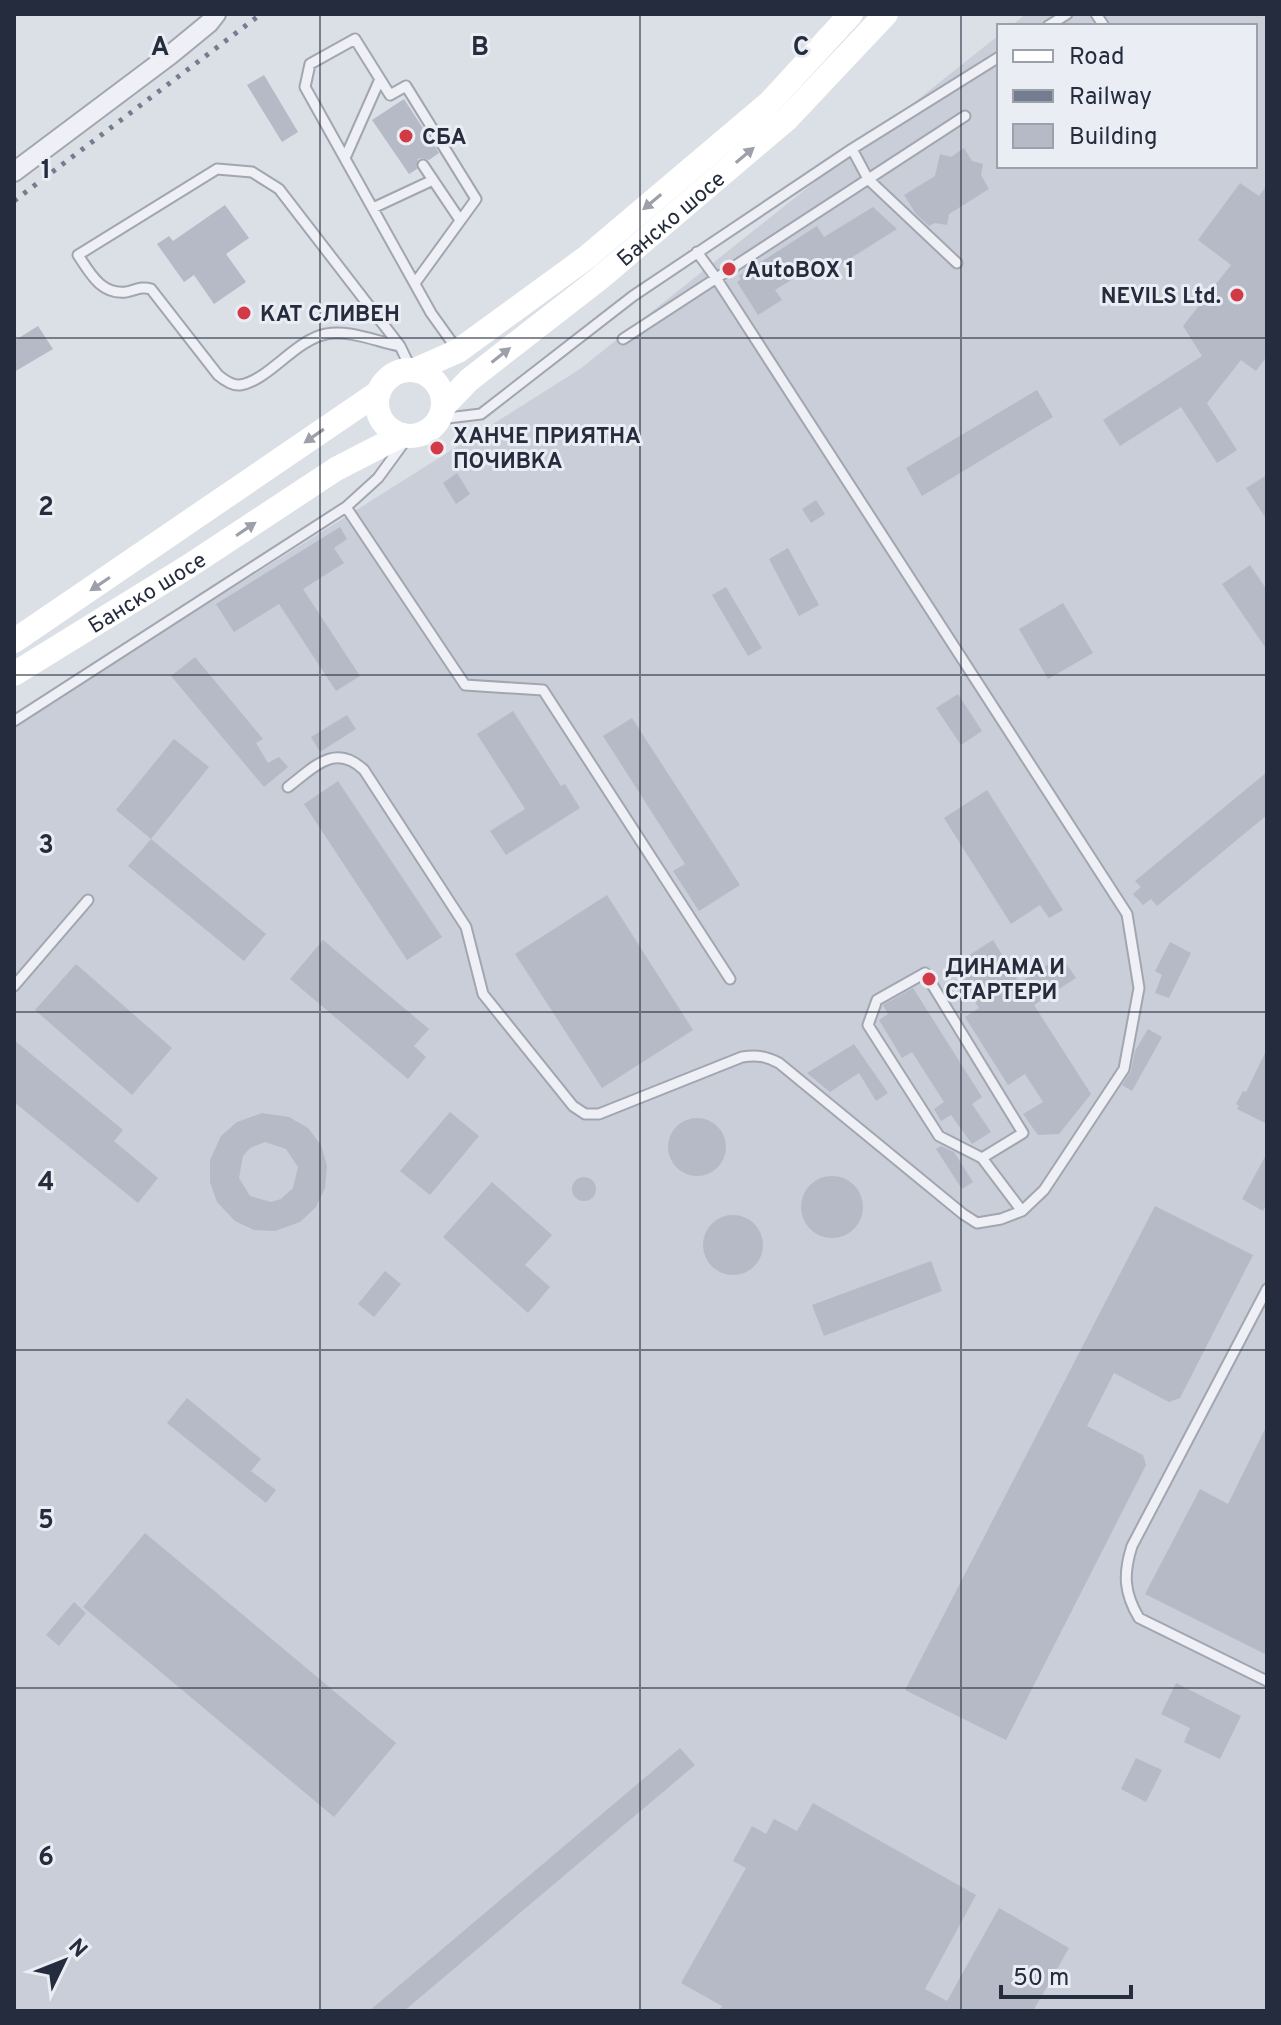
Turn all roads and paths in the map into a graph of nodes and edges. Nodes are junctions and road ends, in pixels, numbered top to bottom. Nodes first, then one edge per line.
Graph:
1 (216, 14) edge
2 (851, 14) edge
3 (886, 14) edge
4 (997, 58) edge
5 (380, 79) junction
6 (965, 116) dead end
7 (852, 149) junction
8 (345, 158) junction
9 (423, 165) dead end
10 (14, 172) edge
11 (868, 179) junction
12 (433, 180) junction
13 (373, 208) junction
14 (460, 220) junction
15 (697, 252) junction
16 (957, 263) dead end
17 (716, 278) junction
18 (415, 283) junction
19 (623, 339) dead end
20 (400, 346) junction
21 (458, 351) junction
22 (413, 370) junction
23 (379, 392) junction
24 (441, 413) junction
25 (405, 435) junction
26 (346, 507) junction
27 (14, 641) edge
28 (14, 674) edge
29 (14, 721) edge
30 (288, 787) dead end
31 (88, 900) dead end
32 (730, 979) dead end
33 (14, 986) edge
34 (982, 1158) junction
35 (1022, 1211) junction
36 (1267, 1289) edge
37 (1267, 1681) edge

1 - 10 street
2 -> 21 main road, Банско шосе
24 -> 3 main road, Банско шосе
4 - 7 lane
5 - 8 lane
5 - 8 lane
5 - 14 lane
6 - 11 lane
7 - 11 lane
7 - 15 lane
8 - 13 lane
9 - 12 lane
11 - 16 lane
11 - 17 lane
12 - 13 lane
12 - 14 lane
13 - 18 lane
14 - 18 lane
15 - 17 lane
15 - 24 lane
17 - 19 lane
17 - 35 lane
18 - 21 lane
20 - 20 lane
20 - 22 lane
21 - 22 main road, Банско шосе
22 - 23 main road
22 - 24 main road
23 - 25 main road
23 -> 27 main road, Банско шосе
24 - 25 main road
25 - 26 lane
28 -> 25 main road, Банско шосе
26 - 29 lane
26 - 32 lane
30 - 35 lane
31 - 33 lane
34 - 34 lane
34 - 35 lane
36 - 37 lane

